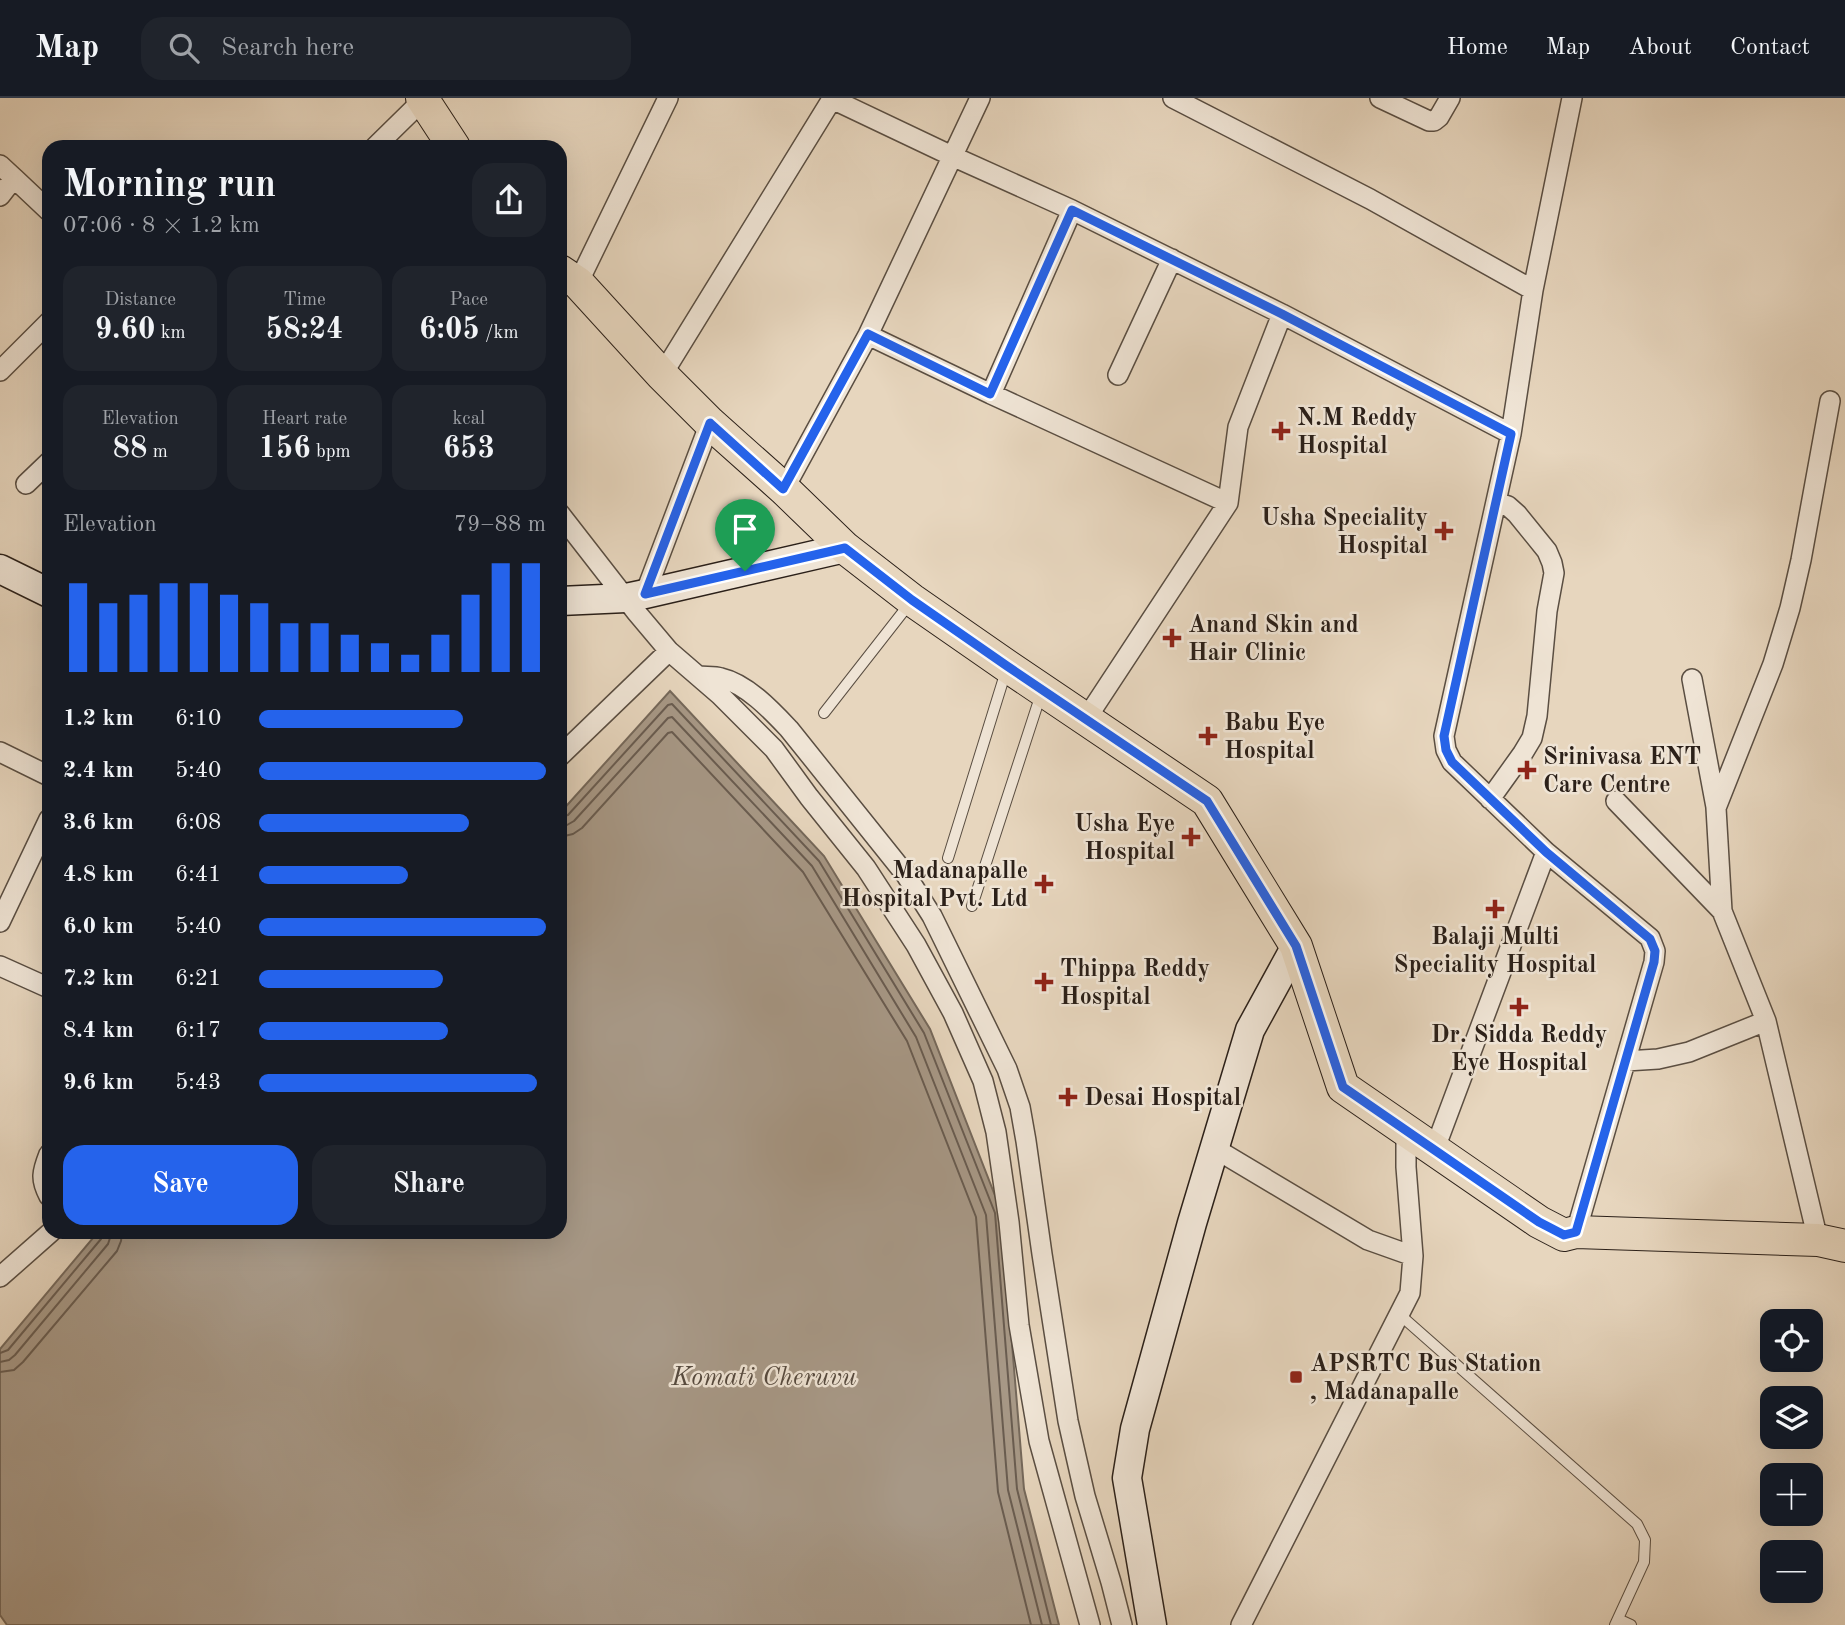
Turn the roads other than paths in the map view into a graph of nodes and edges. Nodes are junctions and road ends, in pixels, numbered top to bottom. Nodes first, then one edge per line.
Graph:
1 (668, 98) edge
2 (831, 98) edge
3 (980, 98) edge
4 (1174, 98) edge
5 (1380, 98) edge
6 (1450, 98) edge
7 (1588, 98) edge
8 (424, 99) edge
9 (1571, 104) edge
10 (382, 140) edge
11 (450, 140) edge
12 (953, 156) junction
13 (7, 171) edge
14 (0, 196) edge
15 (42, 204) edge
16 (1072, 210) junction
17 (1172, 259) junction
18 (569, 277) edge
19 (1533, 290) junction
20 (1282, 314) junction
21 (42, 329) edge
22 (868, 334) junction
23 (0, 371) edge
24 (662, 375) junction
25 (1118, 375) dead end
26 (990, 394) junction
27 (1830, 401) dead end
28 (710, 423) junction
29 (1511, 434) junction
30 (42, 469) edge
31 (26, 484) dead end
32 (783, 489) junction
33 (1496, 502) junction
34 (1228, 503) junction
35 (567, 522) edge
36 (845, 548) junction
37 (0, 569) edge
38 (42, 590) edge
39 (636, 596) junction
40 (912, 600) junction
41 (567, 601) edge
42 (669, 652) junction
43 (1007, 666) junction
44 (698, 676) junction
45 (1692, 679) dead end
46 (1042, 691) junction
47 (824, 713) dead end
48 (1086, 719) junction
49 (567, 749) edge
50 (0, 752) edge
51 (42, 773) edge
52 (1490, 799) junction
53 (1616, 801) dead end
54 (1716, 808) junction
55 (42, 834) edge
56 (1546, 852) junction
57 (948, 858) dead end
58 (972, 906) dead end
59 (1722, 911) junction
60 (0, 922) edge
61 (1296, 946) junction
62 (0, 966) edge
63 (42, 985) edge
64 (1766, 1021) junction
65 (1626, 1060) junction
66 (1406, 1129) junction
67 (1214, 1148) junction
68 (1434, 1151) junction
69 (1576, 1232) junction
70 (43, 1239) edge
71 (1832, 1243) edge
72 (1413, 1256) junction
73 (0, 1277) edge
74 (1399, 1314) junction
75 (1616, 1622) edge
76 (1090, 1625) edge
77 (1122, 1625) edge
78 (1152, 1625) edge
79 (1241, 1625) edge
80 (1631, 1625) edge

1 - 18 street
2 - 12 street
2 - 24 street
3 - 12 street
4 - 19 street
5 - 6 street
7 - 9 street
8 - 10 street
8 - 11 main road
9 - 19 street
12 - 16 street
12 - 22 street
13 - 14 street
13 - 15 street
16 - 17 street
16 - 26 street
17 - 20 street
17 - 25 street
18 - 24 main road
19 - 29 street
20 - 29 street
20 - 34 street
21 - 23 street
22 - 26 street
22 - 32 street
24 - 28 main road
26 - 34 street
27 - 54 street
28 - 32 main road
28 - 39 street
29 - 33 street
30 - 31 street
32 - 36 main road
33 - 52 street
33 - 52 street
34 - 48 street
35 - 39 street
36 - 39 street
36 - 40 main road
37 - 38 street
39 - 41 street
39 - 42 street
40 - 43 main road
40 - 47 lane
42 - 44 street
42 - 49 street
43 - 46 main road
43 - 57 lane
44 - 76 street
44 - 77 street
45 - 54 street
46 - 48 main road
46 - 58 lane
48 - 61 main road
50 - 51 street
52 - 56 street
53 - 59 street
54 - 59 street
55 - 60 street
56 - 65 street
56 - 68 street
59 - 64 street
61 - 66 main road
61 - 67 street
62 - 63 street
64 - 65 street
64 - 71 street
65 - 69 street
66 - 68 main road
66 - 72 street
67 - 72 street
67 - 78 street
68 - 69 main road
69 - 71 main road
70 - 73 street
72 - 74 street
74 - 75 lane
74 - 79 street
75 - 80 lane

